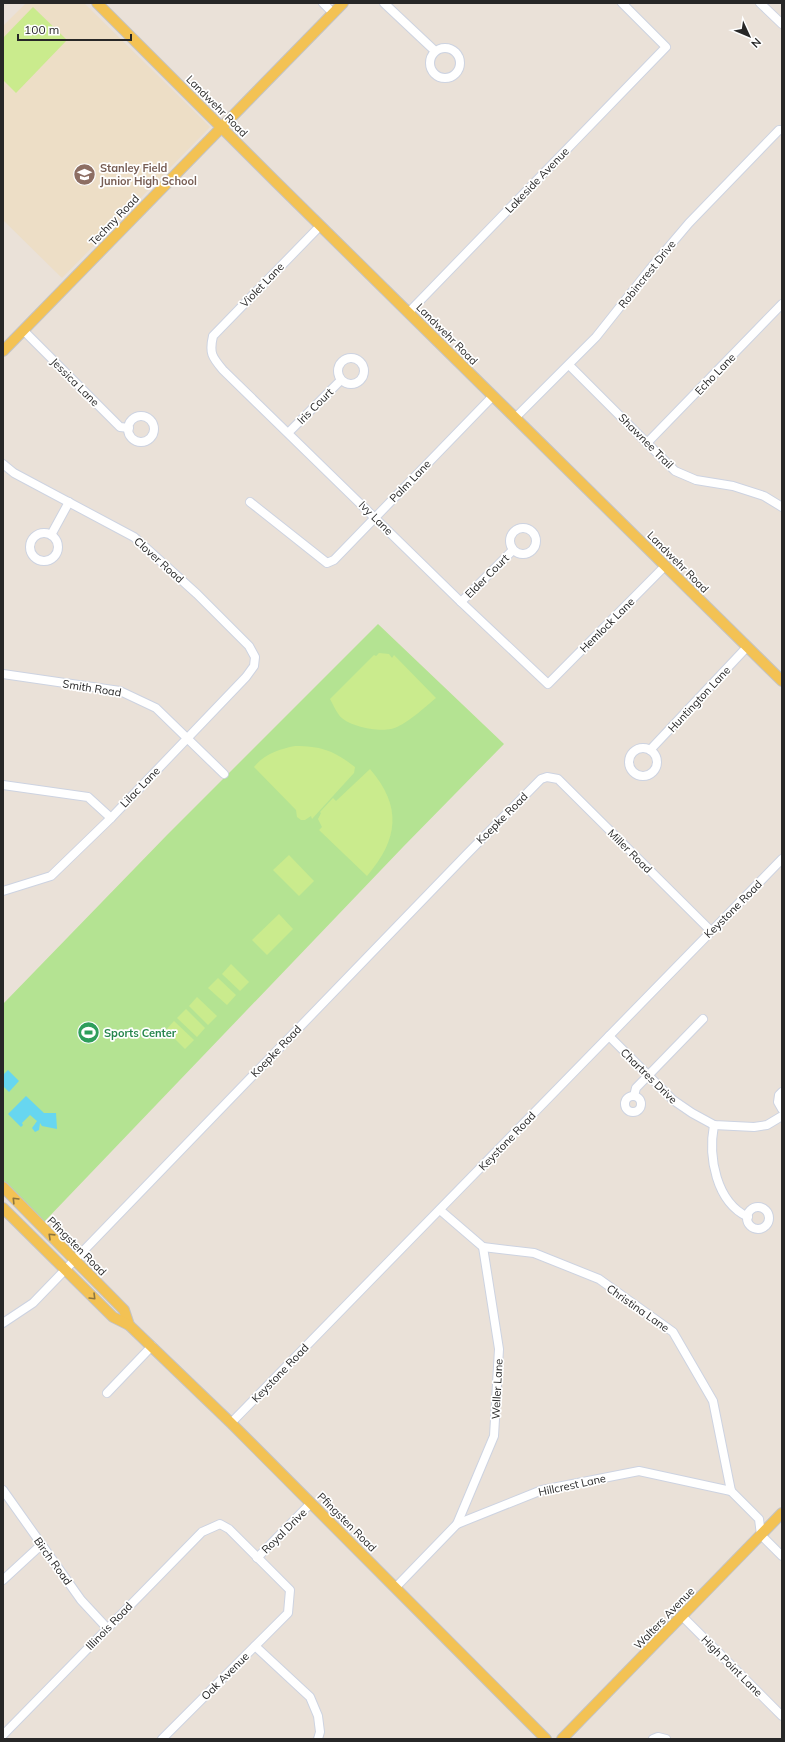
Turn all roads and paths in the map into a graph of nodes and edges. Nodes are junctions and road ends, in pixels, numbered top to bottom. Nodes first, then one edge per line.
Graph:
1 (97, 3) edge
2 (323, 3) edge
3 (343, 3) edge
4 (384, 3) edge
5 (622, 3) edge
6 (760, 3) edge
7 (333, 13) junction
8 (782, 24) edge
9 (435, 51) dead end
10 (221, 127) junction
11 (781, 130) edge
12 (320, 226) junction
13 (782, 304) edge
14 (408, 313) junction
15 (23, 330) junction
16 (210, 348) joint
17 (3, 350) edge
18 (569, 365) junction
19 (341, 380) dead end
20 (493, 396) junction
21 (515, 418) junction
22 (129, 428) dead end
23 (289, 432) junction
24 (647, 443) junction
25 (3, 464) edge
26 (69, 502) junction
27 (250, 502) dead end
28 (782, 507) edge
29 (375, 517) junction
30 (51, 535) dead end
31 (513, 550) dead end
32 (665, 566) junction
33 (460, 602) junction
34 (747, 648) junction
35 (255, 657) joint
36 (3, 674) edge
37 (782, 681) edge
38 (548, 684) joint
39 (187, 737) junction
40 (650, 750) dead end
41 (224, 774) dead end
42 (548, 777) joint
43 (3, 785) edge
44 (110, 818) junction
45 (782, 859) edge
46 (3, 891) edge
47 (711, 931) junction
48 (703, 1020) dead end
49 (608, 1036) junction
50 (648, 1075) junction
51 (782, 1092) edge
52 (634, 1096) dead end
53 (782, 1109) edge
54 (782, 1116) edge
55 (714, 1125) junction
56 (3, 1187) edge
57 (3, 1208) edge
58 (440, 1210) junction
59 (27, 1212) junction
60 (748, 1217) dead end
61 (17, 1223) junction
62 (483, 1247) junction
63 (75, 1259) junction
64 (65, 1269) junction
65 (3, 1323) edge
66 (129, 1324) junction
67 (152, 1346) junction
68 (107, 1392) dead end
69 (231, 1423) junction
70 (3, 1490) edge
71 (731, 1491) junction
72 (311, 1503) junction
73 (782, 1513) edge
74 (220, 1524) joint
75 (457, 1524) junction
76 (761, 1535) junction
77 (41, 1545) junction
78 (782, 1556) edge
79 (257, 1558) junction
80 (3, 1580) edge
81 (396, 1587) junction
82 (288, 1613) joint
83 (682, 1616) junction
84 (108, 1628) junction
85 (255, 1646) junction
86 (782, 1716) edge
87 (3, 1735) edge
88 (162, 1739) edge
89 (318, 1739) edge
90 (546, 1739) edge
91 (562, 1739) edge
92 (652, 1739) edge
93 (666, 1739) edge

1 - 10 main road, Landwehr Road
2 - 7 street
3 - 7 main road, Techny Road
4 - 9 street
5 - 14 street, Lakeside Avenue
6 - 8 street
7 - 10 main road, Techny Road
10 - 12 main road, Landwehr Road
10 - 15 main road, Techny Road
11 - 18 street, Robincrest Drive
12 - 14 main road, Landwehr Road
12 - 16 street, Violet Lane
13 - 24 street, Echo Lane
14 - 20 main road, Landwehr Road
15 - 17 main road, Techny Road
15 - 22 street, Jessica Lane
16 - 23 street, Ivy Lane
18 - 21 street, Robincrest Drive
18 - 24 street, Shawnee Trail
19 - 23 street, Iris Court
20 - 21 main road, Landwehr Road
20 - 29 street, Palm Lane
21 - 32 main road, Landwehr Road
23 - 29 street, Ivy Lane
24 - 28 street, Shawnee Trail
25 - 26 street, Clover Road
26 - 30 street
26 - 35 street, Clover Road
27 - 29 street, Palm Lane
29 - 33 street, Ivy Lane
31 - 33 street, Elder Court
32 - 34 main road, Landwehr Road
32 - 38 street, Hemlock Lane
33 - 38 street, Ivy Lane
34 - 37 main road, Landwehr Road
34 - 40 street, Huntington Lane
35 - 39 street, Lilac Lane
36 - 39 street, Smith Road
39 - 41 street, Smith Road
39 - 44 street, Lilac Lane
42 - 47 street, Miller Road
42 - 63 street, Koepke Road
43 - 44 street
44 - 46 street, Lilac Lane
45 - 47 street, Keystone Road
47 - 49 street, Keystone Road
48 - 50 street
49 - 50 street, Chartres Drive
49 - 58 street, Keystone Road
50 - 52 street
50 - 55 street, Chartres Drive
51 - 53 street
54 - 55 street, Chartres Drive
55 - 60 street
59 -> 56 main road, Pfingsten Road
57 - 61 main road, Pfingsten Road
58 - 62 street
58 - 69 street, Keystone Road
59 - 61 main road
63 -> 59 main road, Pfingsten Road
61 - 64 main road, Pfingsten Road
62 - 71 street, Christina Lane
62 - 75 street, Weller Lane
63 - 64 street, Koepke Road
63 - 66 main road, Pfingsten Road
64 - 65 street, Koepke Road
64 -> 66 main road, Pfingsten Road
66 - 67 main road, Pfingsten Road
67 - 68 street
67 - 69 main road, Pfingsten Road
69 - 72 main road, Pfingsten Road
70 - 77 street, Birch Road
71 - 75 street, Hillcrest Lane
71 - 76 street
72 - 79 street, Royal Drive
72 - 81 main road, Pfingsten Road
73 - 76 main road, Walters Avenue
74 - 79 street, Royal Drive
74 - 84 street, Illinois Road
75 - 81 street, Hillcrest Lane
76 - 78 street
76 - 83 main road, Walters Avenue
77 - 80 street
77 - 84 street, Birch Road
79 - 82 street, Royal Drive
81 - 90 main road, Pfingsten Road
82 - 85 street, Oak Avenue
83 - 86 street, High Point Lane
83 - 91 main road, Walters Avenue
84 - 87 street, Illinois Road
85 - 88 street, Oak Avenue
85 - 89 street
92 - 93 street

